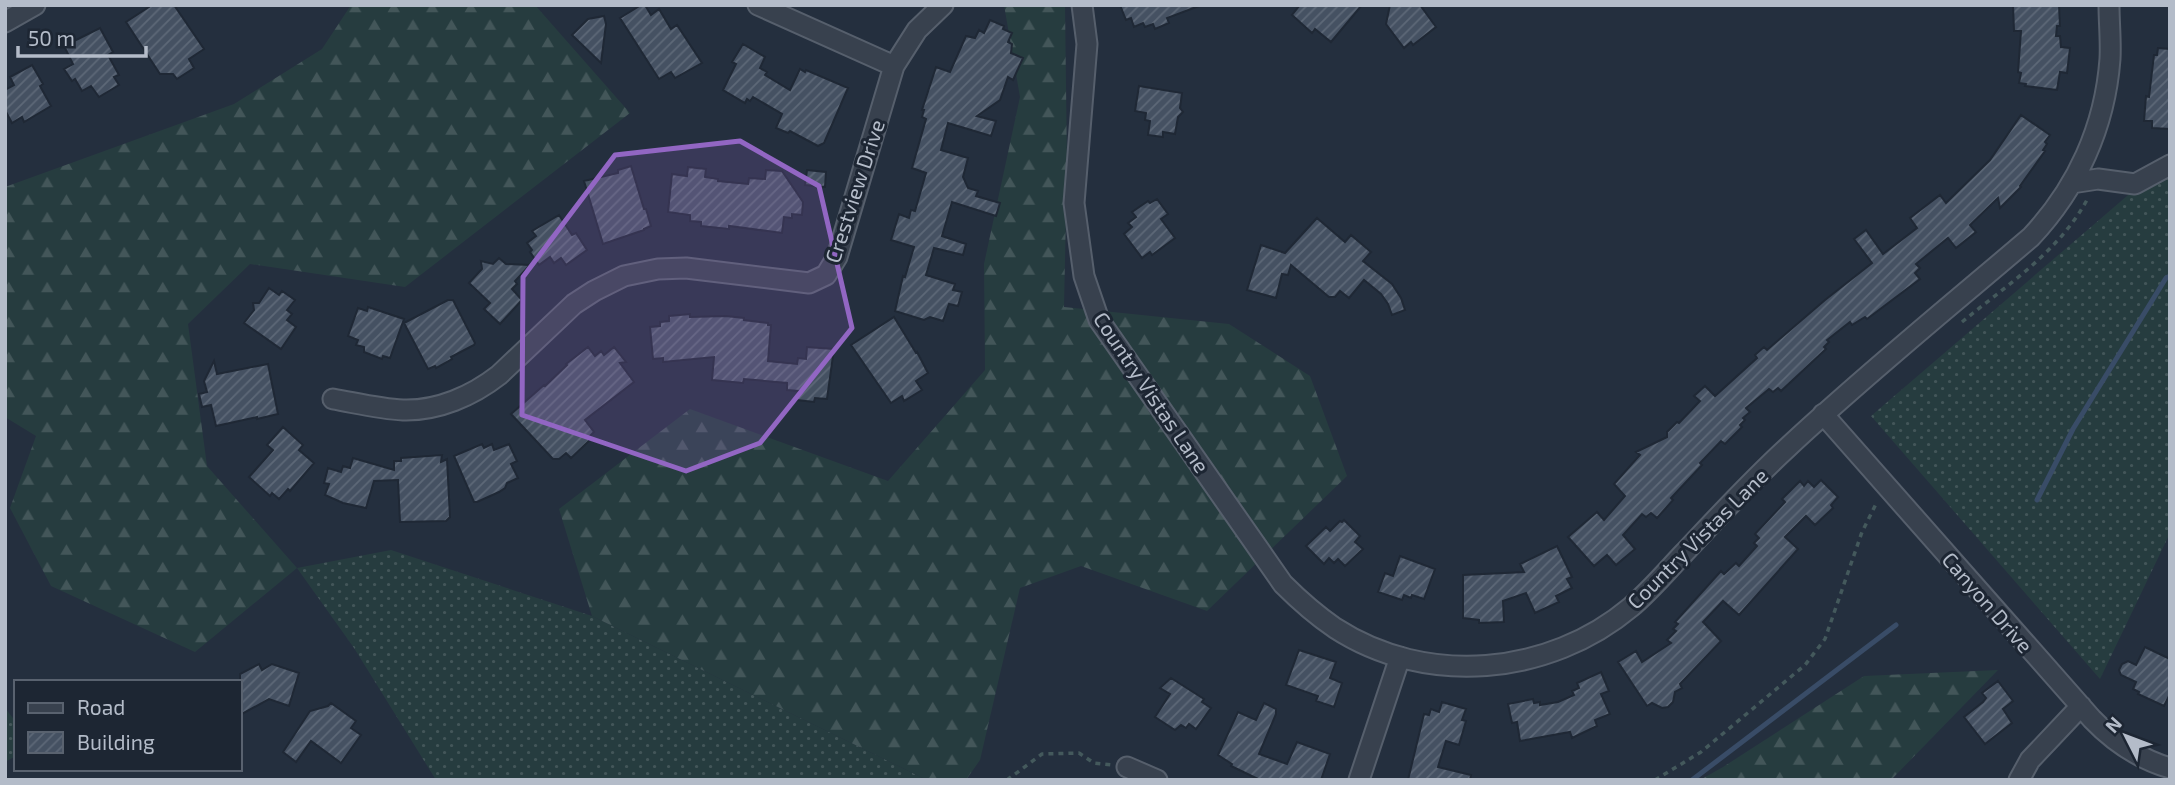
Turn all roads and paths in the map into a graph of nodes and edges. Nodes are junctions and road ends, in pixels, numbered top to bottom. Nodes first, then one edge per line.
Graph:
1 (35, 5) edge
2 (758, 5) edge
3 (943, 5) edge
4 (1082, 5) edge
5 (2109, 5) edge
6 (5, 22) edge
7 (894, 66) junction
8 (2170, 165) edge
9 (2098, 178) junction
10 (2073, 183) junction
11 (1952, 329) dead end
12 (333, 399) dead end
13 (1823, 414) junction
14 (1886, 484) junction
15 (1400, 657) junction
16 (2081, 706) junction
17 (1127, 767) joint
18 (2170, 768) edge
19 (1007, 780) edge
20 (1157, 780) edge
21 (1359, 780) edge
22 (1655, 780) edge
23 (2019, 780) edge

1 - 6 street
2 - 7 street
3 - 7 street, Crestview Drive
4 - 15 street, Country Vistas Lane
5 - 10 street, Country Vistas Lane
7 - 12 street, Crestview Drive
8 - 9 street
9 - 10 street
9 - 11 path
10 - 13 street, Country Vistas Lane
13 - 14 street, Canyon Drive
13 - 15 street, Country Vistas Lane
14 - 16 street, Canyon Drive
14 - 22 path
15 - 21 street
16 - 18 street, Canyon Drive
16 - 23 street
17 - 19 path
17 - 20 street

